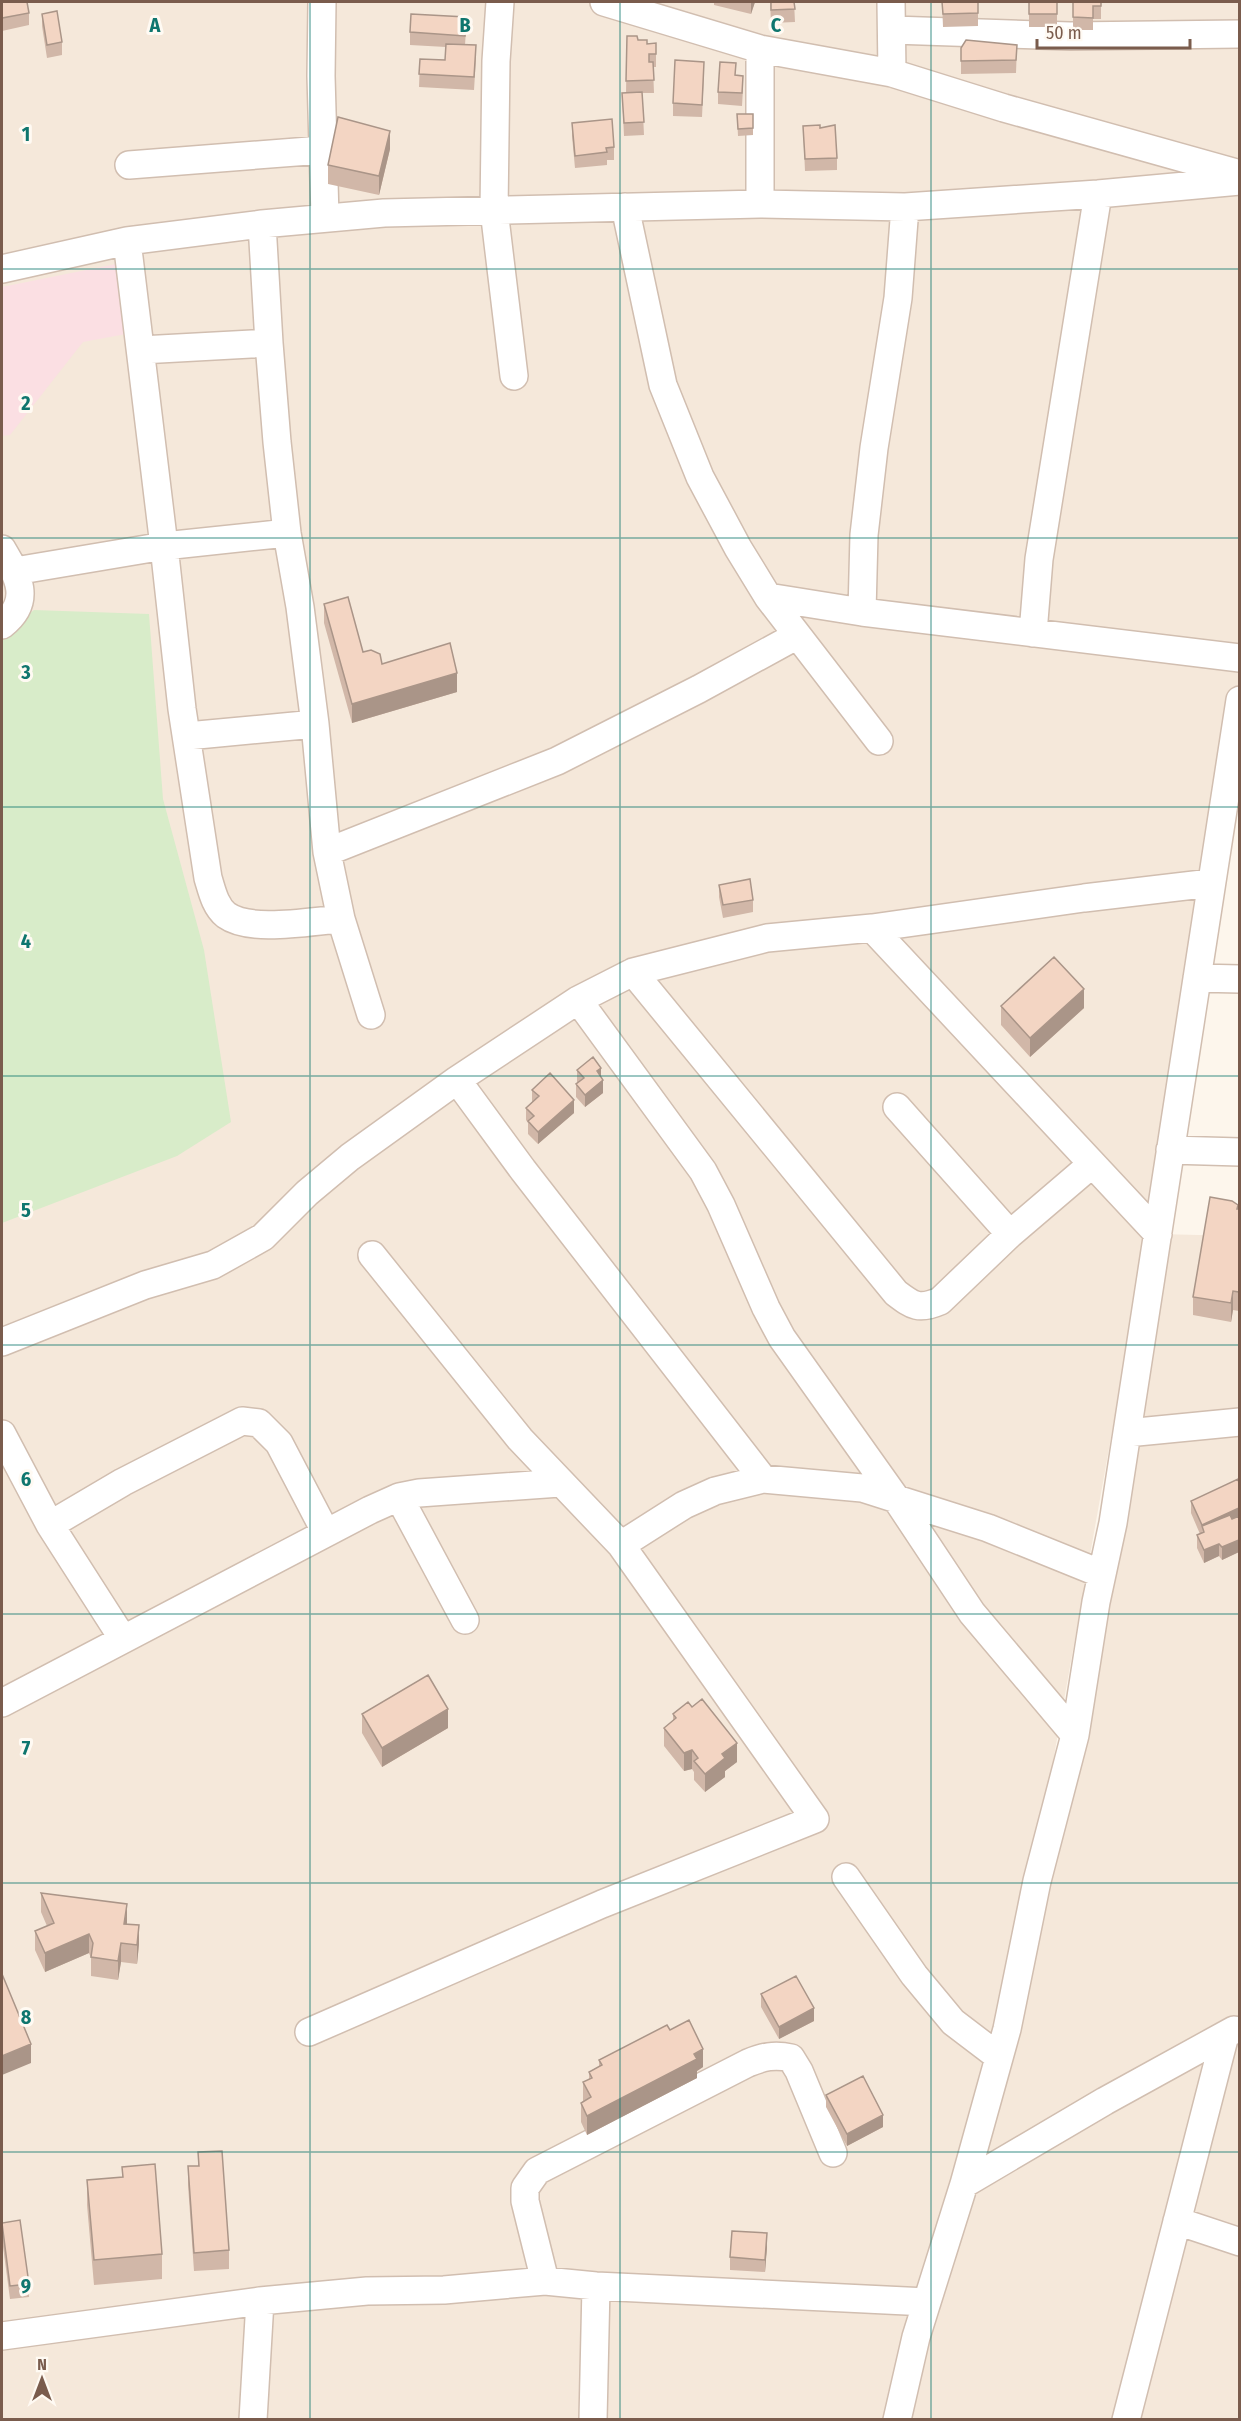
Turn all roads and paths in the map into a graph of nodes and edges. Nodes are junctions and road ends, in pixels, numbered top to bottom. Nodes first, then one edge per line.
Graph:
1 (322, 2) edge
2 (500, 2) edge
3 (604, 2) edge
4 (891, 2) edge
5 (893, 30) junction
6 (1239, 34) edge
7 (760, 49) junction
8 (892, 73) junction
9 (322, 150) junction
10 (129, 165) dead end
11 (1239, 174) edge
12 (1239, 181) edge
13 (1098, 194) junction
14 (760, 204) junction
15 (625, 207) junction
16 (905, 207) junction
17 (494, 210) junction
18 (325, 217) junction
19 (262, 224) junction
20 (127, 241) junction
21 (2, 269) edge
22 (269, 343) junction
23 (141, 350) junction
24 (514, 376) dead end
25 (287, 533) junction
26 (164, 546) junction
27 (8, 560) edge
28 (768, 597) junction
29 (862, 612) junction
30 (2, 625) edge
31 (1034, 633) junction
32 (796, 636) junction
33 (1239, 658) edge
34 (1239, 700) edge
35 (315, 724) junction
36 (187, 736) junction
37 (879, 741) dead end
38 (327, 852) junction
39 (1211, 883) junction
40 (341, 919) junction
41 (872, 928) junction
42 (633, 972) junction
43 (1197, 978) junction
44 (1239, 979) edge
45 (578, 1000) junction
46 (371, 1015) dead end
47 (458, 1080) junction
48 (897, 1107) dead end
49 (1170, 1150) junction
50 (1239, 1152) edge
51 (1092, 1164) junction
52 (1010, 1234) junction
53 (1158, 1234) junction
54 (372, 1255) dead end
55 (2, 1342) edge
56 (1239, 1422) edge
57 (1127, 1433) junction
58 (2, 1434) edge
59 (763, 1479) junction
60 (560, 1483) junction
61 (399, 1497) junction
62 (895, 1497) junction
63 (50, 1525) junction
64 (326, 1533) junction
65 (621, 1545) junction
66 (1102, 1574) junction
67 (465, 1620) dead end
68 (123, 1639) junction
69 (2, 1703) edge
70 (1075, 1735) junction
71 (846, 1877) dead end
72 (1232, 2031) edge
73 (309, 2032) dead end
74 (999, 2057) junction
75 (833, 2153) dead end
76 (964, 2184) junction
77 (1177, 2221) junction
78 (1239, 2241) edge
79 (545, 2281) junction
80 (596, 2286) junction
81 (260, 2301) junction
82 (927, 2302) junction
83 (2, 2336) edge
84 (253, 2420) edge
85 (592, 2420) edge
86 (897, 2420) edge
87 (1126, 2420) edge

1 - 9 street
2 - 17 street
3 - 7 street
4 - 5 street
5 - 6 street
5 - 8 street
7 - 8 street
7 - 14 street
8 - 11 street
9 - 10 street
9 - 18 street
12 - 13 street
13 - 16 street
13 - 31 street
14 - 15 street
14 - 16 street
15 - 17 street
15 - 28 street
16 - 29 street
17 - 18 street
17 - 24 street
18 - 19 street
19 - 20 street
19 - 22 street
20 - 21 street
20 - 23 street
22 - 23 street
22 - 25 street
23 - 26 street
25 - 26 street
25 - 35 street
26 - 27 street
26 - 36 street
27 - 30 street
28 - 29 street
28 - 32 street
29 - 31 street
31 - 33 street
32 - 37 street
32 - 38 street
34 - 39 street
35 - 36 street
35 - 38 street
36 - 40 street
38 - 40 street
39 - 41 street
39 - 43 street
40 - 46 street
41 - 42 street
41 - 51 street
42 - 45 street
42 - 52 street
43 - 44 street
43 - 49 street
45 - 47 street
45 - 62 street
47 - 55 street
47 - 59 street
48 - 52 street
49 - 50 street
49 - 53 street
51 - 52 street
51 - 53 street
53 - 57 street
54 - 60 street
56 - 57 street
57 - 66 street
58 - 63 street
59 - 62 street
59 - 65 street
60 - 61 street
60 - 65 street
61 - 64 street
61 - 67 street
62 - 66 street
62 - 70 street
63 - 64 street
63 - 68 street
64 - 68 street
65 - 73 street
66 - 70 street
68 - 69 street
70 - 74 street
71 - 74 street
72 - 76 street
72 - 77 street
74 - 76 street
75 - 79 street
76 - 82 street
77 - 78 street
77 - 87 street
79 - 80 street
79 - 81 street
80 - 82 street
80 - 85 street
81 - 83 street
81 - 84 street
82 - 86 street

